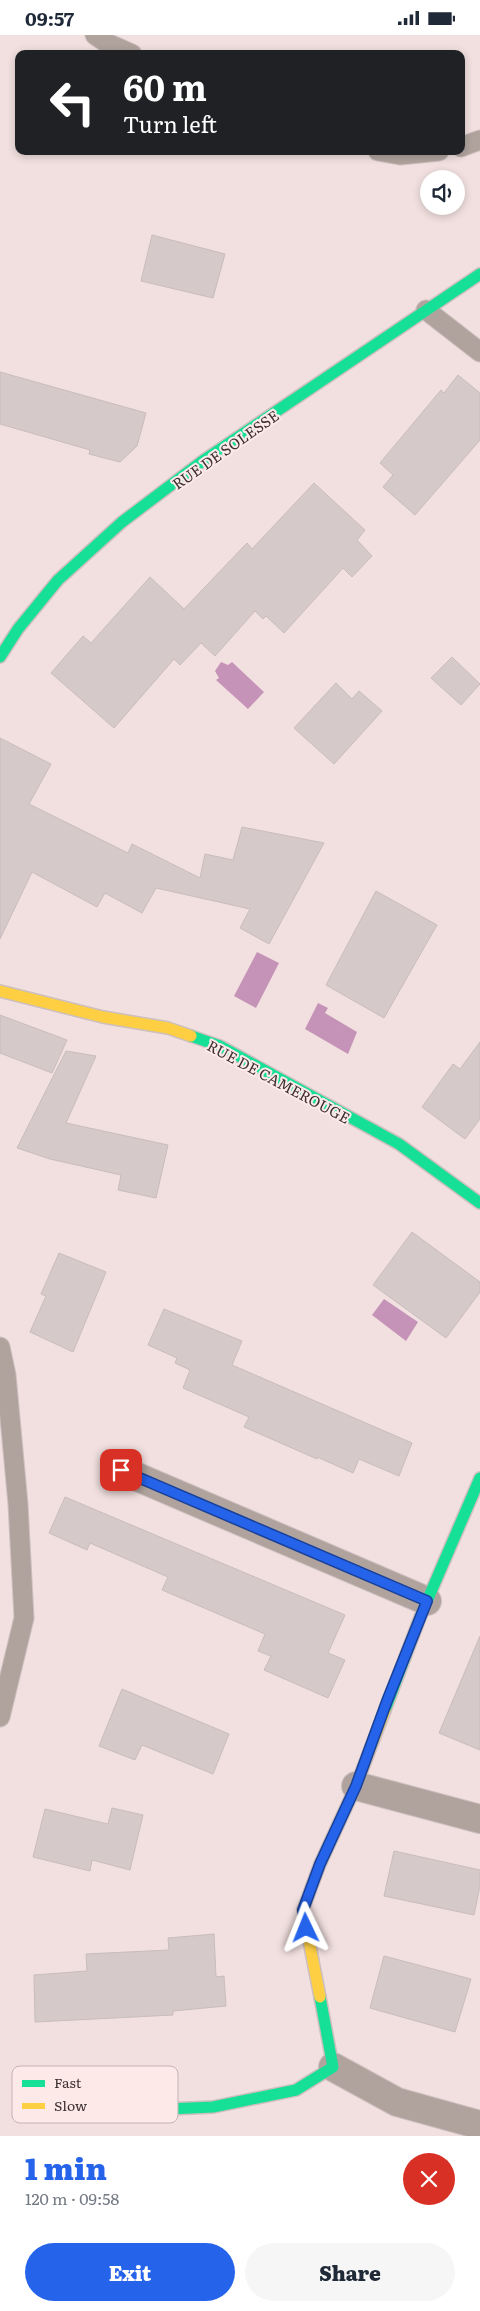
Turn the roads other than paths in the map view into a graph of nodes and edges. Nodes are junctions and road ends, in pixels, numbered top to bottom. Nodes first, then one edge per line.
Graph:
1 (95, 35) edge
2 (123, 50) edge
3 (480, 139) edge
4 (465, 145) edge
5 (480, 274) edge
6 (426, 310) junction
7 (480, 352) edge
8 (0, 657) edge
9 (0, 991) edge
10 (480, 1203) edge
11 (0, 1347) edge
12 (121, 1470) dead end
13 (480, 1478) edge
14 (427, 1601) junction
15 (0, 1717) edge
16 (356, 1786) junction
17 (480, 1819) edge
18 (333, 2067) junction
19 (178, 2109) edge
20 (480, 2125) edge

1 - 2 lane
3 - 4 lane
5 - 6 street, RUE DE SOLESSE
6 - 7 lane
6 - 8 street, RUE DE SOLESSE
9 - 10 street, RUE DE CAMEROUGE
11 - 15 lane
12 - 14 street
13 - 14 street
14 - 16 street
16 - 17 street
16 - 18 street
18 - 19 street
18 - 20 street

